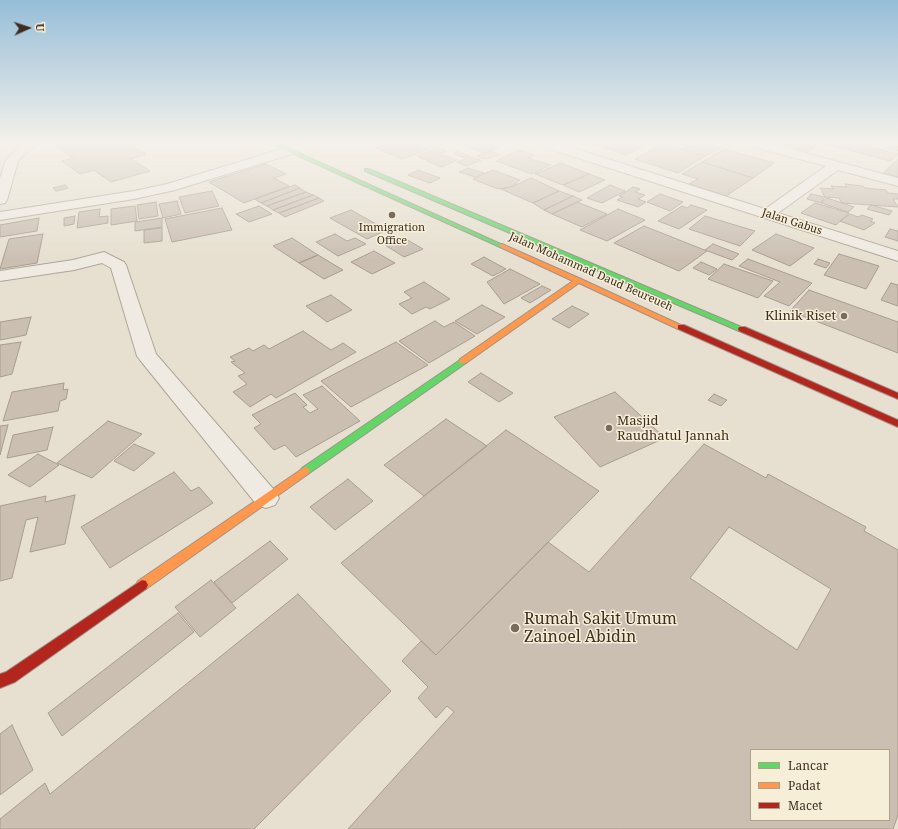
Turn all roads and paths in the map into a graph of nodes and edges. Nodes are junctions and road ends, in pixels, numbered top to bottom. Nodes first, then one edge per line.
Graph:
1 (5, 183) edge
2 (184, 183) edge
3 (359, 183) edge
4 (397, 183) edge
5 (669, 183) edge
6 (811, 183) edge
7 (0, 200) edge
8 (767, 214) junction
9 (0, 216) edge
10 (898, 256) edge
11 (0, 276) edge
12 (579, 280) junction
13 (898, 396) edge
14 (898, 424) edge
15 (266, 498) junction
16 (0, 681) edge

1 - 7 street
2 - 9 street
3 - 12 main road, Jalan Mohammad Daud Beureueh
4 - 13 main road, Jalan Mohammad Daud Beureueh
5 - 8 street, Jalan Gabus
6 - 8 street
8 - 10 street, Jalan Gabus
11 - 15 street
12 - 14 main road, Jalan Mohammad Daud Beureueh
12 - 15 main road
15 - 16 main road

